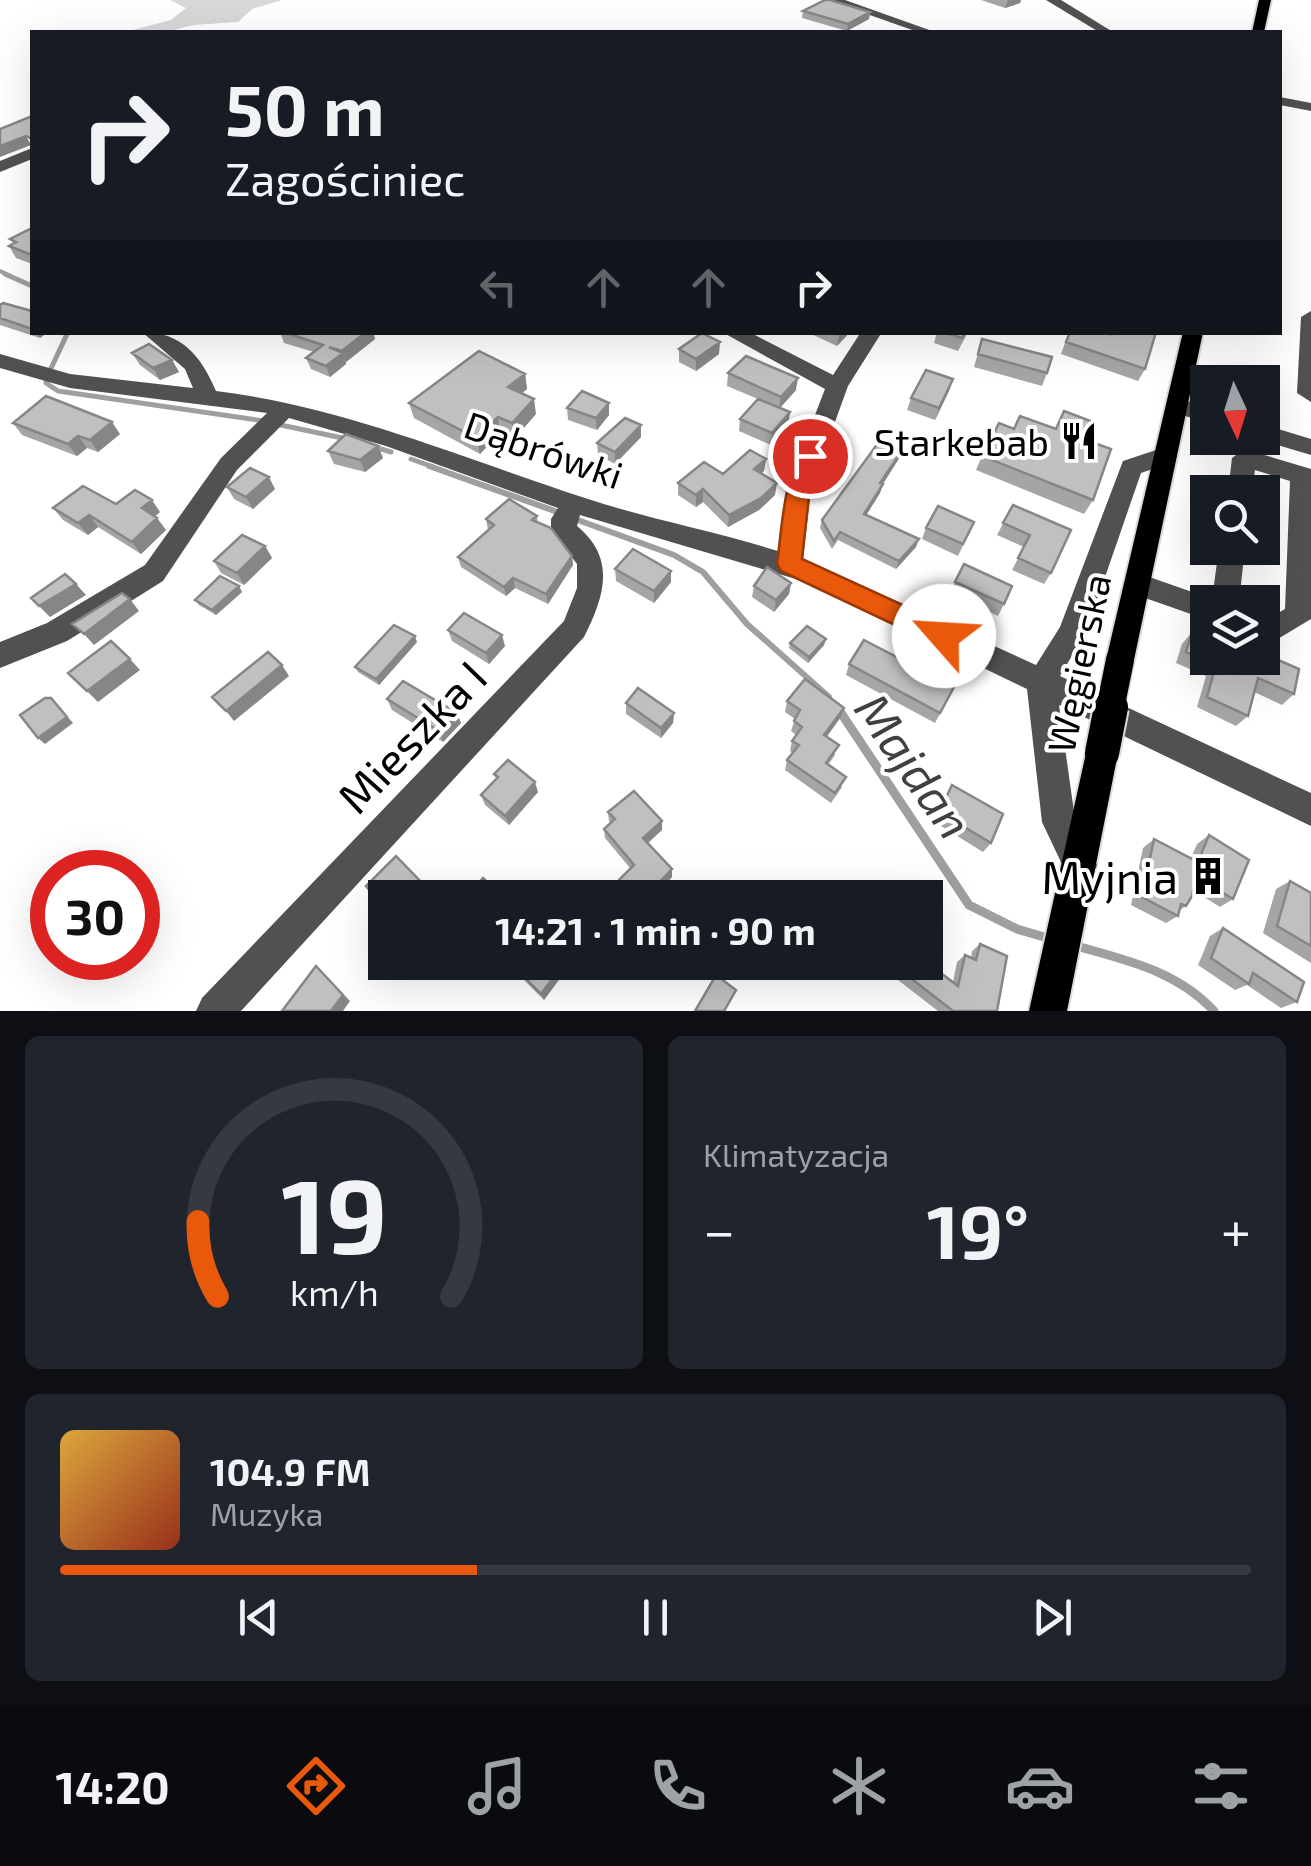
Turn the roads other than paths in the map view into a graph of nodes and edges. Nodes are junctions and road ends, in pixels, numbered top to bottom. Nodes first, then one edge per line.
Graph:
1 (833, 0) edge
2 (1052, 0) edge
3 (1265, 0) edge
4 (923, 30) edge
5 (1104, 30) edge
6 (1258, 30) edge
7 (1282, 101) edge
8 (1311, 107) edge
9 (30, 154) edge
10 (0, 166) edge
11 (1311, 317) edge
12 (156, 335) edge
13 (738, 335) edge
14 (870, 335) edge
15 (1192, 335) edge
16 (0, 361) edge
17 (837, 386) junction
18 (1311, 395) edge
19 (209, 399) junction
20 (1177, 406) junction
21 (1190, 410) edge
22 (277, 418) junction
23 (1302, 444) edge
24 (1165, 456) junction
25 (1242, 475) edge
26 (1301, 475) edge
27 (569, 511) junction
28 (789, 564) junction
29 (1138, 584) junction
30 (1190, 603) edge
31 (1286, 628) edge
32 (0, 655) edge
33 (1041, 682) junction
34 (1311, 810) edge
35 (1080, 865) junction
36 (215, 1011) edge
37 (1048, 1011) edge

1 - 4 street
2 - 5 street
3 - 6 main road
7 - 8 street
9 - 10 street
11 - 18 street
12 - 19 street
13 - 17 street
14 - 17 street
15 - 20 main road, Węgierska
16 - 19 street, Dąbrówki
17 - 28 street
19 - 22 street, Dąbrówki
20 - 21 street
20 - 24 main road, Węgierska
22 - 27 street, Dąbrówki
22 - 32 street
23 - 26 street
24 - 29 main road, Węgierska
24 - 33 street
25 - 26 street
26 - 31 street
27 - 28 street, Dąbrówki
27 - 36 street, Mieszka I
28 - 33 street, Dąbrówki
29 - 30 street
29 - 35 main road, Węgierska, bridge
33 - 34 street, Dąbrówki
33 - 35 street
35 - 37 main road, Węgierska

